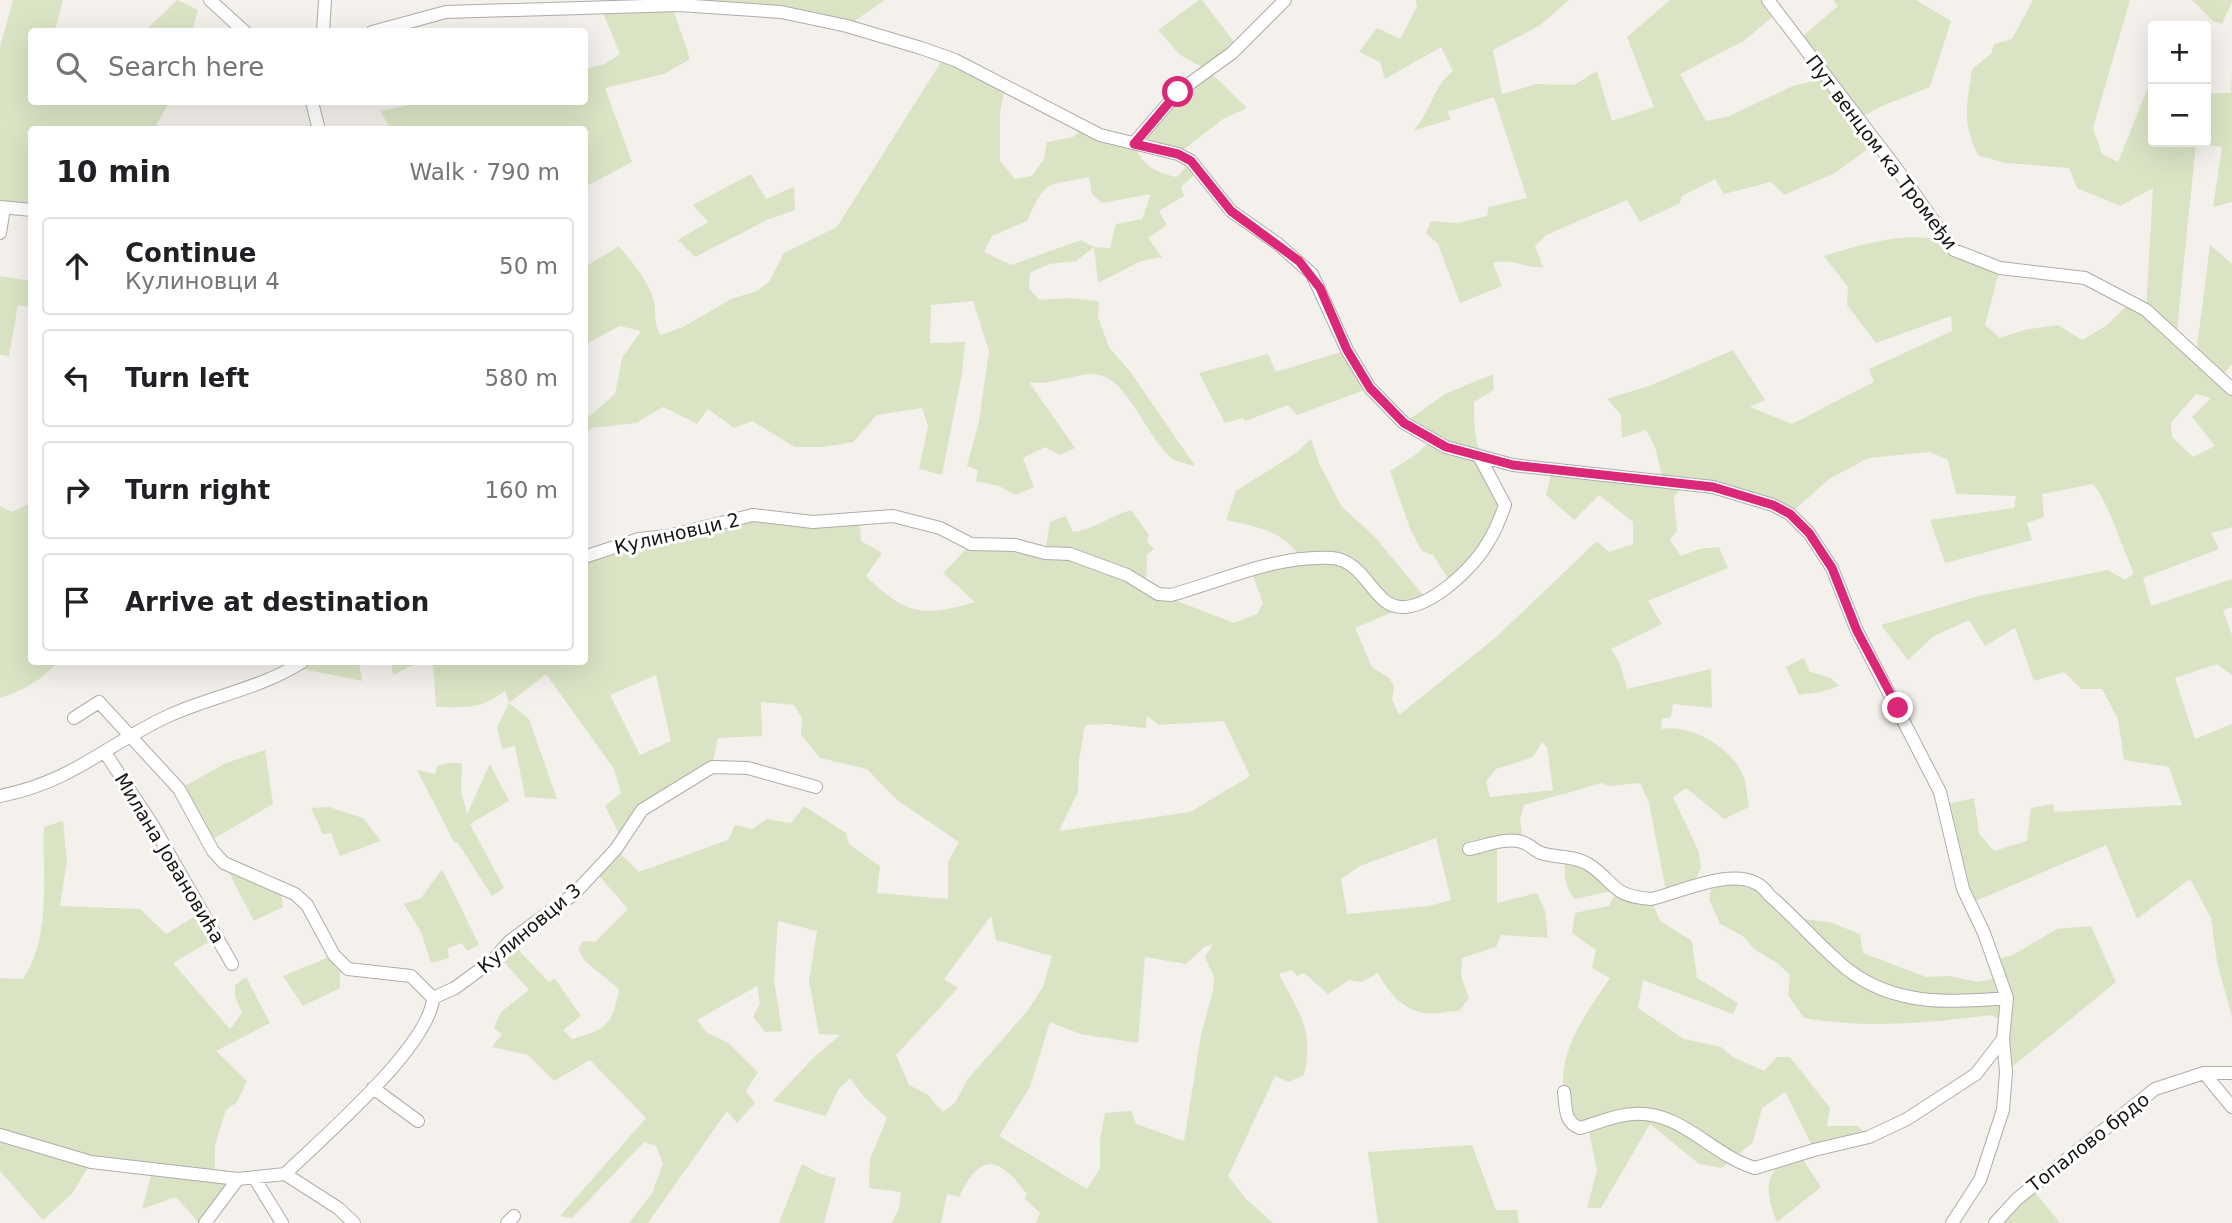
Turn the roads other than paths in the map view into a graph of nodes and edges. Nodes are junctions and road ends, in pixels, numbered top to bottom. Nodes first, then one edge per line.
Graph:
1 (210, 0) edge
2 (325, 0) edge
3 (1285, 0) edge
4 (1768, 0) edge
5 (241, 28) edge
6 (323, 28) edge
7 (387, 28) edge
8 (313, 105) edge
9 (318, 126) edge
10 (1134, 144) junction
11 (2, 208) edge
12 (28, 210) edge
13 (0, 229) edge
14 (2232, 389) edge
15 (1479, 456) junction
16 (588, 556) edge
17 (296, 665) edge
18 (74, 718) dead end
19 (129, 737) junction
20 (106, 754) junction
21 (816, 787) dead end
22 (0, 796) edge
23 (1469, 849) dead end
24 (232, 964) dead end
25 (433, 998) junction
26 (2007, 998) junction
27 (2003, 1039) junction
28 (2204, 1073) junction
29 (2232, 1073) edge
30 (373, 1088) junction
31 (1564, 1092) dead end
32 (2232, 1107) edge
33 (418, 1121) dead end
34 (0, 1135) edge
35 (285, 1174) junction
36 (238, 1179) junction
37 (255, 1179) junction
38 (205, 1223) edge
39 (282, 1223) edge
40 (354, 1223) edge
41 (1952, 1223) edge
42 (1995, 1223) edge

1 - 5 street
2 - 6 street
3 - 10 street
4 - 14 street, Пут венцом ка Тромеђи
7 - 10 street
8 - 9 street
10 - 15 street
11 - 12 street
11 - 13 street
15 - 16 street, Кулиновци 2
15 - 26 street
17 - 19 street, Милана Јовановића
18 - 19 street
19 - 20 street, Милана Јовановића
19 - 25 street, Милана Јовановића
20 - 22 street, Милана Јовановића
20 - 24 street, Милана Јовановића
21 - 25 street, Кулиновци 3
23 - 26 street
25 - 30 street
26 - 27 street
27 - 31 street
27 - 41 street
28 - 29 street, Топалово брдо
28 - 32 street
28 - 42 street, Топалово брдо
30 - 33 street
30 - 35 street
34 - 36 street
35 - 37 street
35 - 40 street
36 - 37 street
36 - 38 street
37 - 39 street

